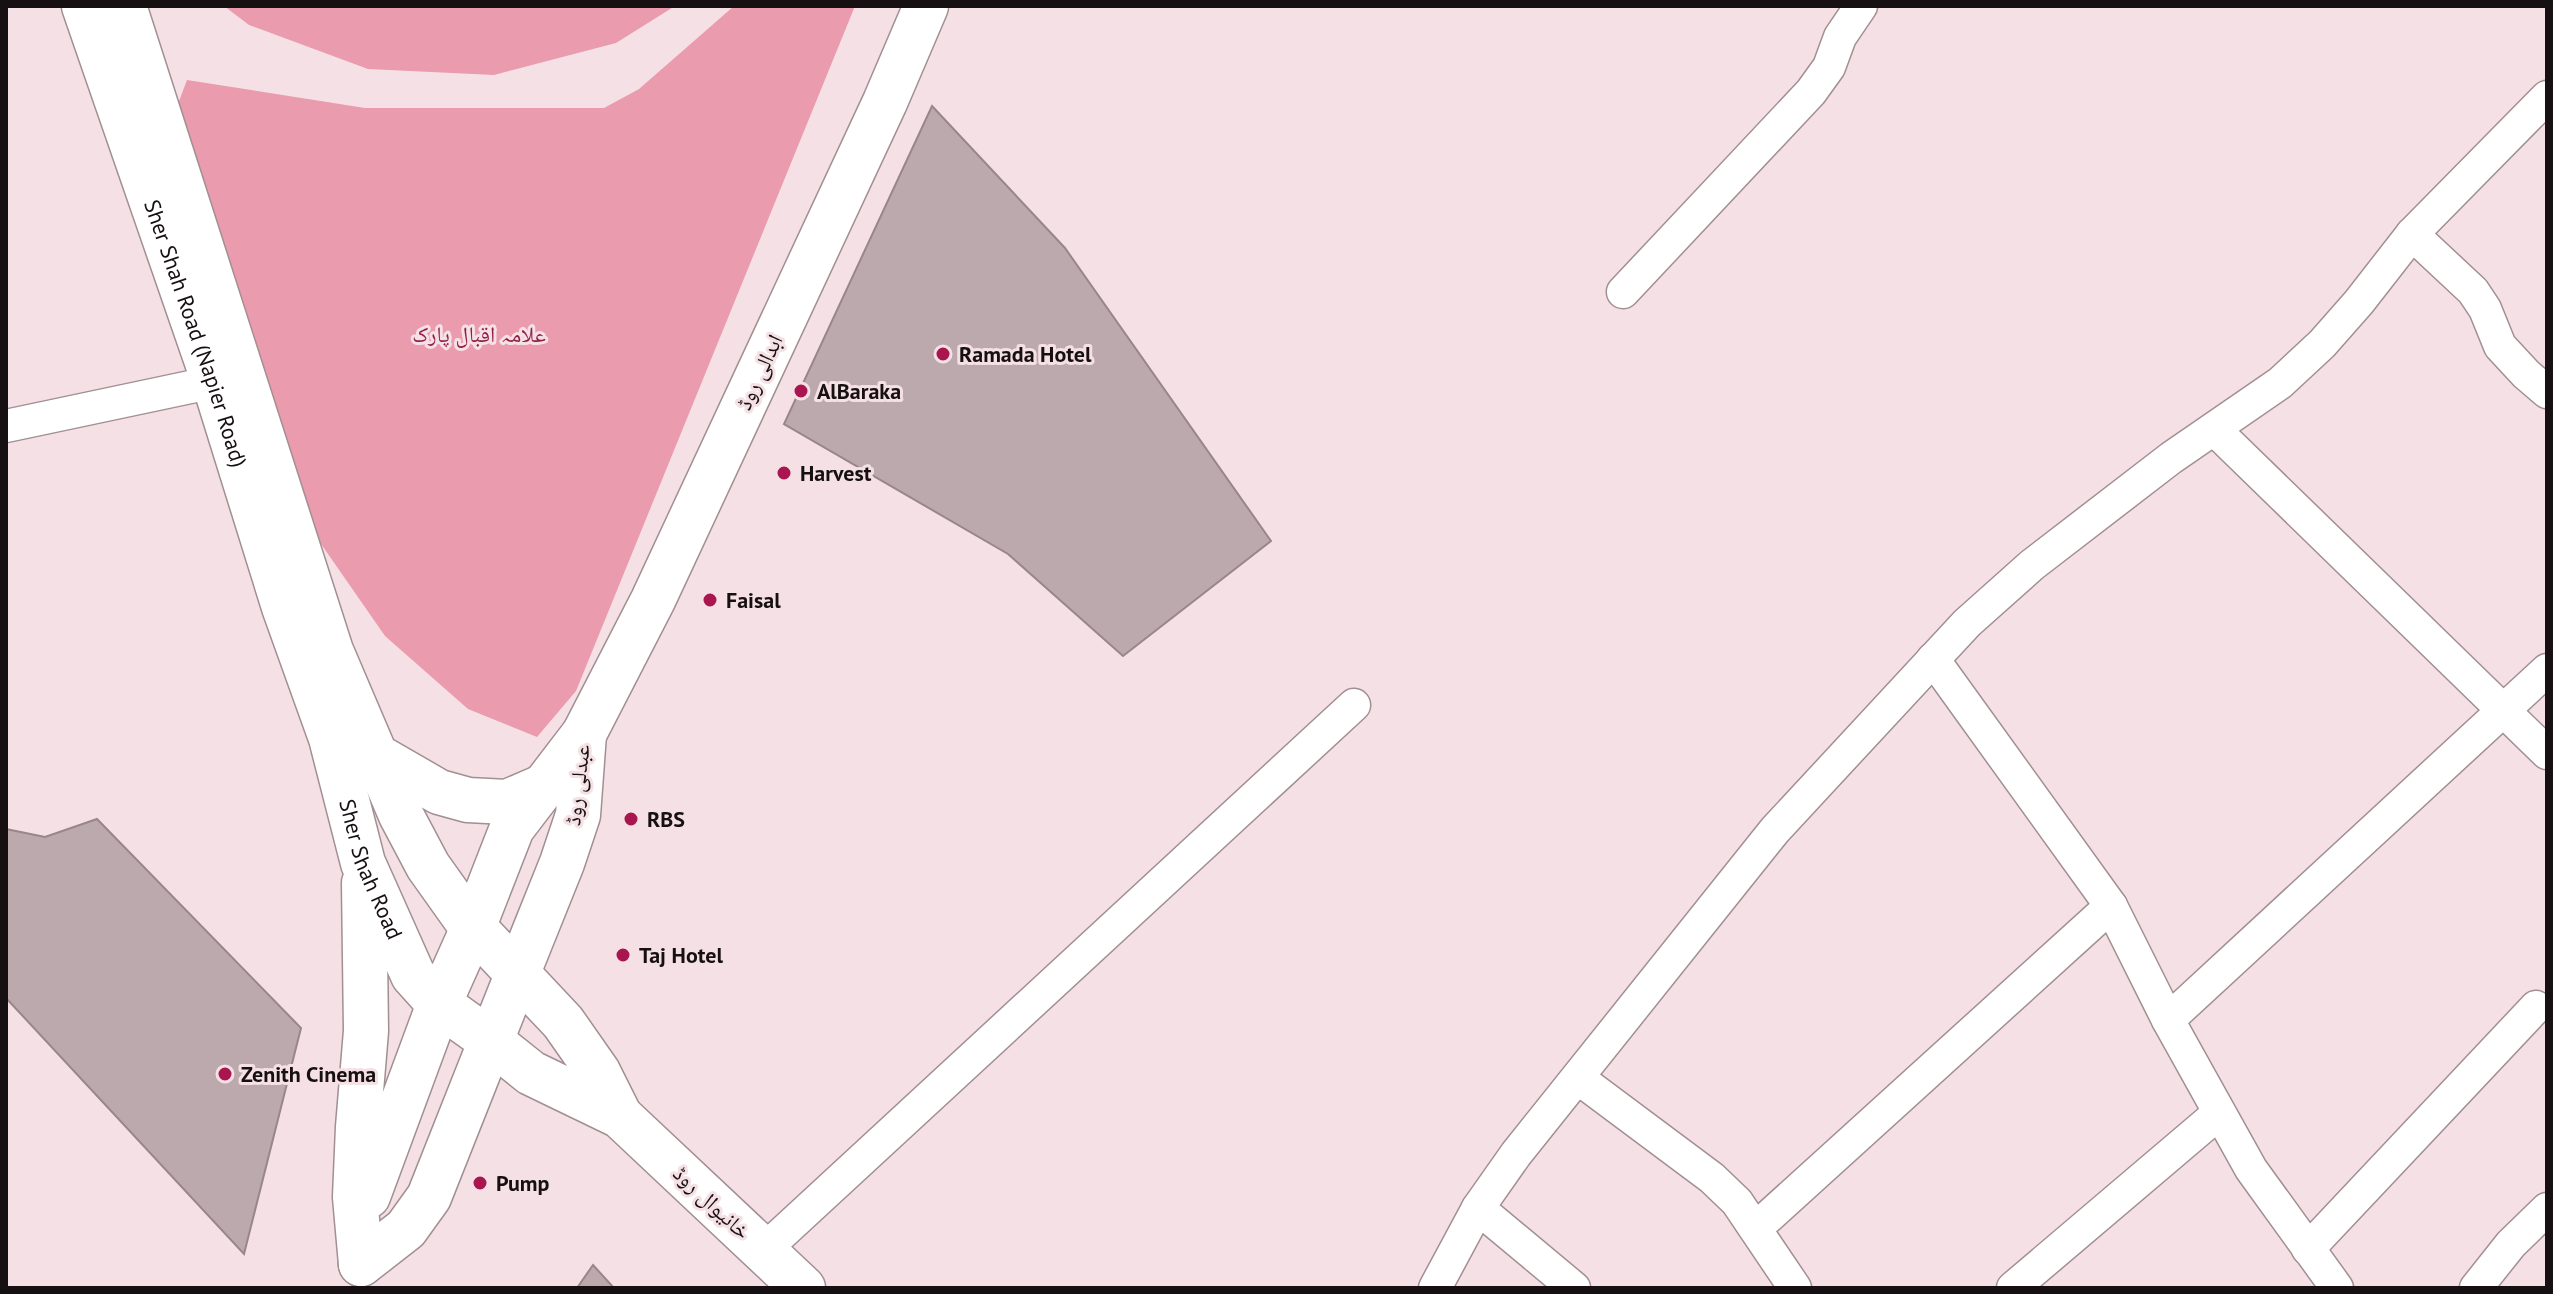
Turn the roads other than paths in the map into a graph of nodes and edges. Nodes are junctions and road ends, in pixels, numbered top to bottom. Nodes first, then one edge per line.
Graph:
1 (84, 6) edge
2 (124, 6) edge
3 (926, 6) edge
4 (1861, 6) edge
5 (2547, 97) edge
6 (2412, 234) junction
7 (1623, 292) dead end
8 (214, 382) junction
9 (2547, 392) edge
10 (6, 426) edge
11 (2214, 429) junction
12 (318, 657) junction
13 (1933, 659) junction
14 (2547, 670) edge
15 (1354, 705) dead end
16 (2504, 711) junction
17 (584, 734) junction
18 (2547, 753) edge
19 (375, 755) junction
20 (542, 787) junction
21 (363, 863) junction
22 (2111, 906) junction
23 (473, 928) junction
24 (517, 975) junction
25 (439, 1004) junction
26 (2536, 1007) dead end
27 (2168, 1020) junction
28 (491, 1041) junction
29 (1578, 1078) junction
30 (2219, 1113) junction
31 (620, 1116) junction
32 (1478, 1208) junction
33 (2547, 1209) edge
34 (1756, 1228) junction
35 (2308, 1249) junction
36 (764, 1250) junction
37 (356, 1276) edge
38 (803, 1288) edge
39 (1435, 1288) edge
40 (1574, 1288) edge
41 (1795, 1288) edge
42 (2013, 1288) edge
43 (2337, 1288) edge
44 (2476, 1288) edge

1 - 8 main road, Sher Shah Road (Napier Road)
2 - 12 main road, Sher Shah Road (Napier Road)
3 - 17 main road, ابدالی روڈ
4 - 7 street
5 - 6 street
6 - 9 street
6 - 11 street
8 - 10 street
8 - 12 main road, Sher Shah Road (Napier Road)
11 - 13 street
11 - 16 street
12 - 19 main road, Sher Shah Road
12 - 21 main road, Sher Shah Road
13 - 22 street
13 - 29 street
14 - 16 street
15 - 36 street
16 - 18 street
16 - 27 street
17 - 20 main road, عبدلی روڈ
17 - 24 main road, عبدلی روڈ
19 - 20 main road
19 - 23 main road, Sher Shah Road
20 - 23 main road, عبدلی روڈ
21 - 25 main road, Sher Shah Road
21 - 37 main road
22 - 27 street
22 - 34 street
23 - 24 main road, Sher Shah Road
23 - 25 main road, عبدلی روڈ
24 - 28 main road, عبدلی روڈ
24 - 31 main road, خانیوال روڈ
25 - 28 main road, Sher Shah Road
25 - 37 main road, عبدلی روڈ
26 - 35 street
27 - 30 street
28 - 31 main road, خانیوال روڈ
28 - 37 main road, عبدلی روڈ
29 - 32 street
29 - 34 street
30 - 35 street
30 - 42 street
31 - 36 main road, خانیوال روڈ
32 - 39 street
32 - 40 street
33 - 44 street
34 - 41 street
35 - 43 street
36 - 38 main road, خانیوال روڈ

